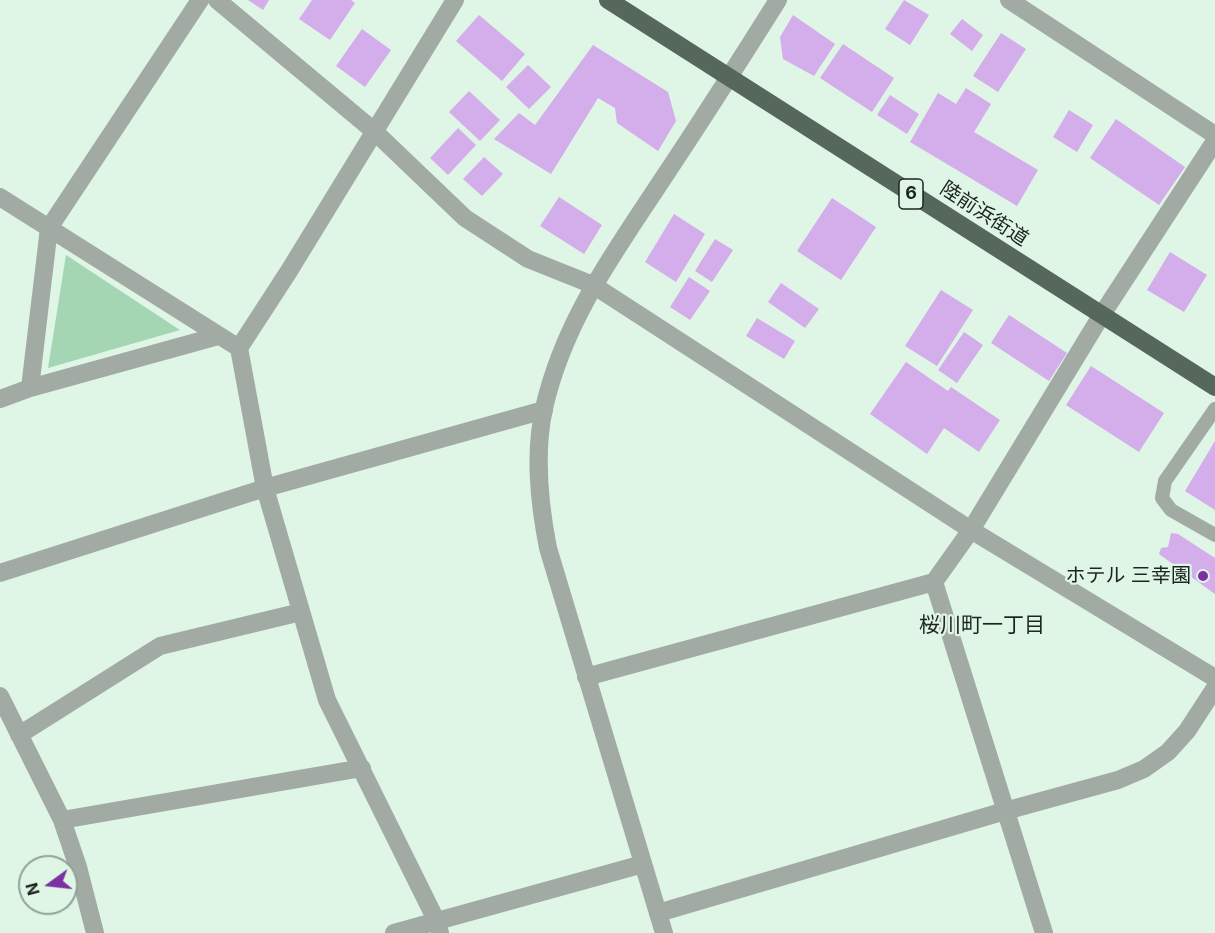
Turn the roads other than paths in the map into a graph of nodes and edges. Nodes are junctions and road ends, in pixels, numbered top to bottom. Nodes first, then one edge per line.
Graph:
1 (200, 0) edge
2 (217, 0) edge
3 (455, 0) edge
4 (608, 0) edge
5 (778, 0) edge
6 (1009, 0) edge
7 (730, 77) junction
8 (374, 131) junction
9 (1215, 135) edge
10 (1215, 141) edge
11 (0, 197) edge
12 (50, 228) junction
13 (593, 285) junction
14 (1101, 315) junction
15 (218, 336) junction
16 (239, 348) junction
17 (1215, 387) edge
18 (30, 388) junction
19 (0, 399) edge
20 (544, 410) junction
21 (1215, 410) edge
22 (265, 488) junction
23 (971, 530) junction
24 (1215, 535) edge
25 (0, 573) edge
26 (934, 582) junction
27 (301, 612) junction
28 (586, 677) junction
29 (1215, 678) edge
30 (1215, 688) edge
31 (1, 700) edge
32 (19, 735) junction
33 (362, 768) junction
34 (1005, 811) junction
35 (62, 820) junction
36 (643, 864) junction
37 (658, 913) junction
38 (438, 927) edge
39 (95, 933) edge
40 (394, 933) edge
41 (664, 933) edge
42 (1044, 933) edge

1 - 12 street
2 - 8 street
3 - 8 street
4 - 7 highway, 陸前浜街道 / 6
5 - 7 street
6 - 9 street
7 - 13 street
7 - 14 highway, 陸前浜街道 / 6
8 - 13 street
8 - 16 street
10 - 14 street
11 - 12 street
12 - 15 street
12 - 18 street
13 - 20 street
13 - 23 street
14 - 17 highway, 陸前浜街道 / 6
14 - 23 street
15 - 16 street
15 - 18 street
16 - 22 street
18 - 19 street
20 - 22 street
20 - 28 street
21 - 24 lane
22 - 25 street
22 - 27 street
23 - 26 street
23 - 29 street
26 - 28 street
26 - 34 street
27 - 32 street
27 - 33 street
28 - 36 street
30 - 34 street
31 - 32 street
32 - 35 street
33 - 35 street
33 - 38 street
34 - 37 street
34 - 42 street
35 - 39 street
36 - 37 street
36 - 38 street
37 - 41 street
38 - 40 street

